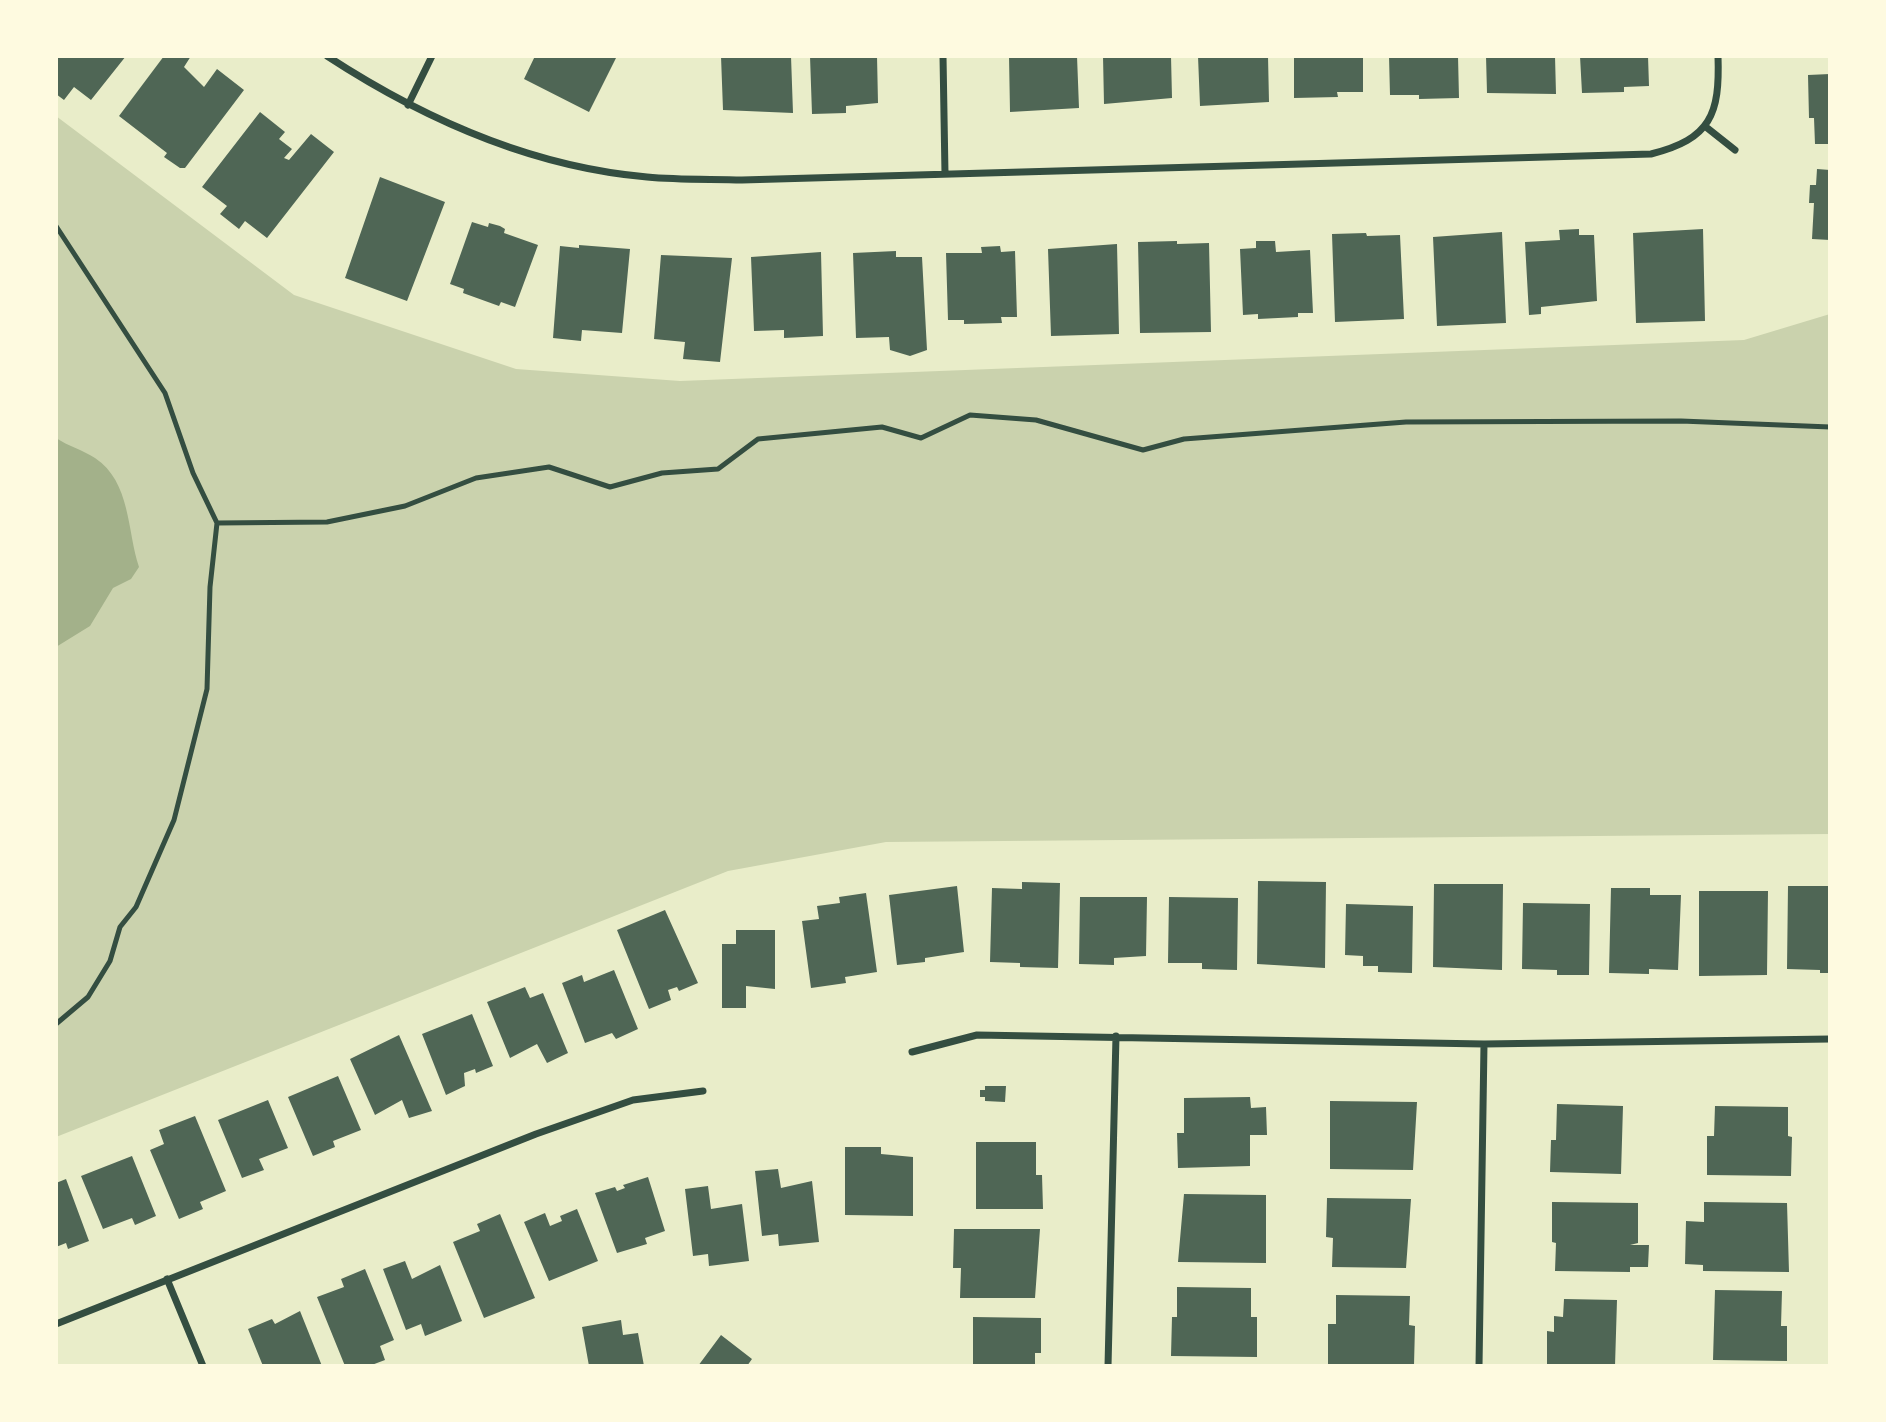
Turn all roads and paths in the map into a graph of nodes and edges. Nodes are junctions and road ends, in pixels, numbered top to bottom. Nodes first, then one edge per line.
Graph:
1 (327, 56) edge
2 (432, 56) edge
3 (943, 56) edge
4 (1718, 56) edge
5 (408, 105) junction
6 (1706, 127) junction
7 (1735, 150) dead end
8 (945, 174) junction
9 (56, 226) edge
10 (1830, 427) edge
11 (217, 523) junction
12 (56, 1024) edge
13 (1116, 1036) junction
14 (1830, 1039) edge
15 (1484, 1044) junction
16 (912, 1052) dead end
17 (703, 1091) dead end
18 (167, 1279) junction
19 (56, 1324) edge
20 (202, 1366) edge
21 (1108, 1366) edge
22 (1479, 1366) edge

1 - 5 street
2 - 5 street
3 - 8 street
4 - 6 street
5 - 8 street
6 - 7 street
6 - 8 street
9 - 11 lane
10 - 11 lane
11 - 12 lane
13 - 15 street
13 - 16 street
13 - 21 street
14 - 15 street
15 - 22 street
17 - 18 street
18 - 19 street
18 - 20 street

